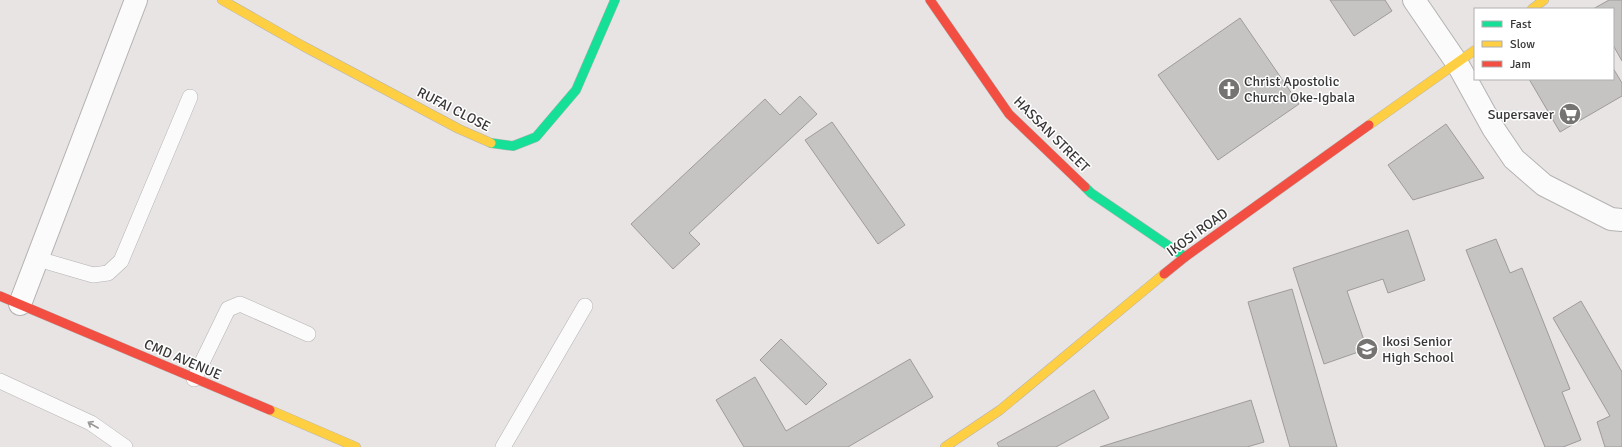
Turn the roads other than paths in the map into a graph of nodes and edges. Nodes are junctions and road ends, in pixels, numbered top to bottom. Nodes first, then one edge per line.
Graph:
1 (136, 0) edge
2 (222, 0) edge
3 (615, 0) edge
4 (930, 0) edge
5 (1414, 0) edge
6 (1544, 0) edge
7 (1533, 8) edge
8 (1474, 51) edge
9 (1457, 63) junction
10 (190, 96) dead end
11 (1622, 220) edge
12 (1186, 257) junction
13 (38, 259) junction
14 (0, 296) edge
15 (20, 304) junction
16 (585, 306) dead end
17 (308, 334) dead end
18 (194, 379) junction
19 (0, 381) edge
20 (125, 447) edge
21 (356, 447) edge
22 (503, 447) edge
23 (945, 447) edge

1 - 13 street
2 - 3 street, RUFAI CLOSE
4 - 12 street, HASSAN STREET
5 - 9 street
6 - 7 street
8 - 9 street, IKOSI ROAD
9 - 11 street
9 - 12 street, IKOSI ROAD
10 - 13 lane
12 - 23 street, IKOSI ROAD
13 - 15 street
14 - 15 street, CMD AVENUE
15 - 18 street, CMD AVENUE
16 - 22 lane
17 - 18 lane
18 - 21 street, CMD AVENUE
20 -> 19 lane

